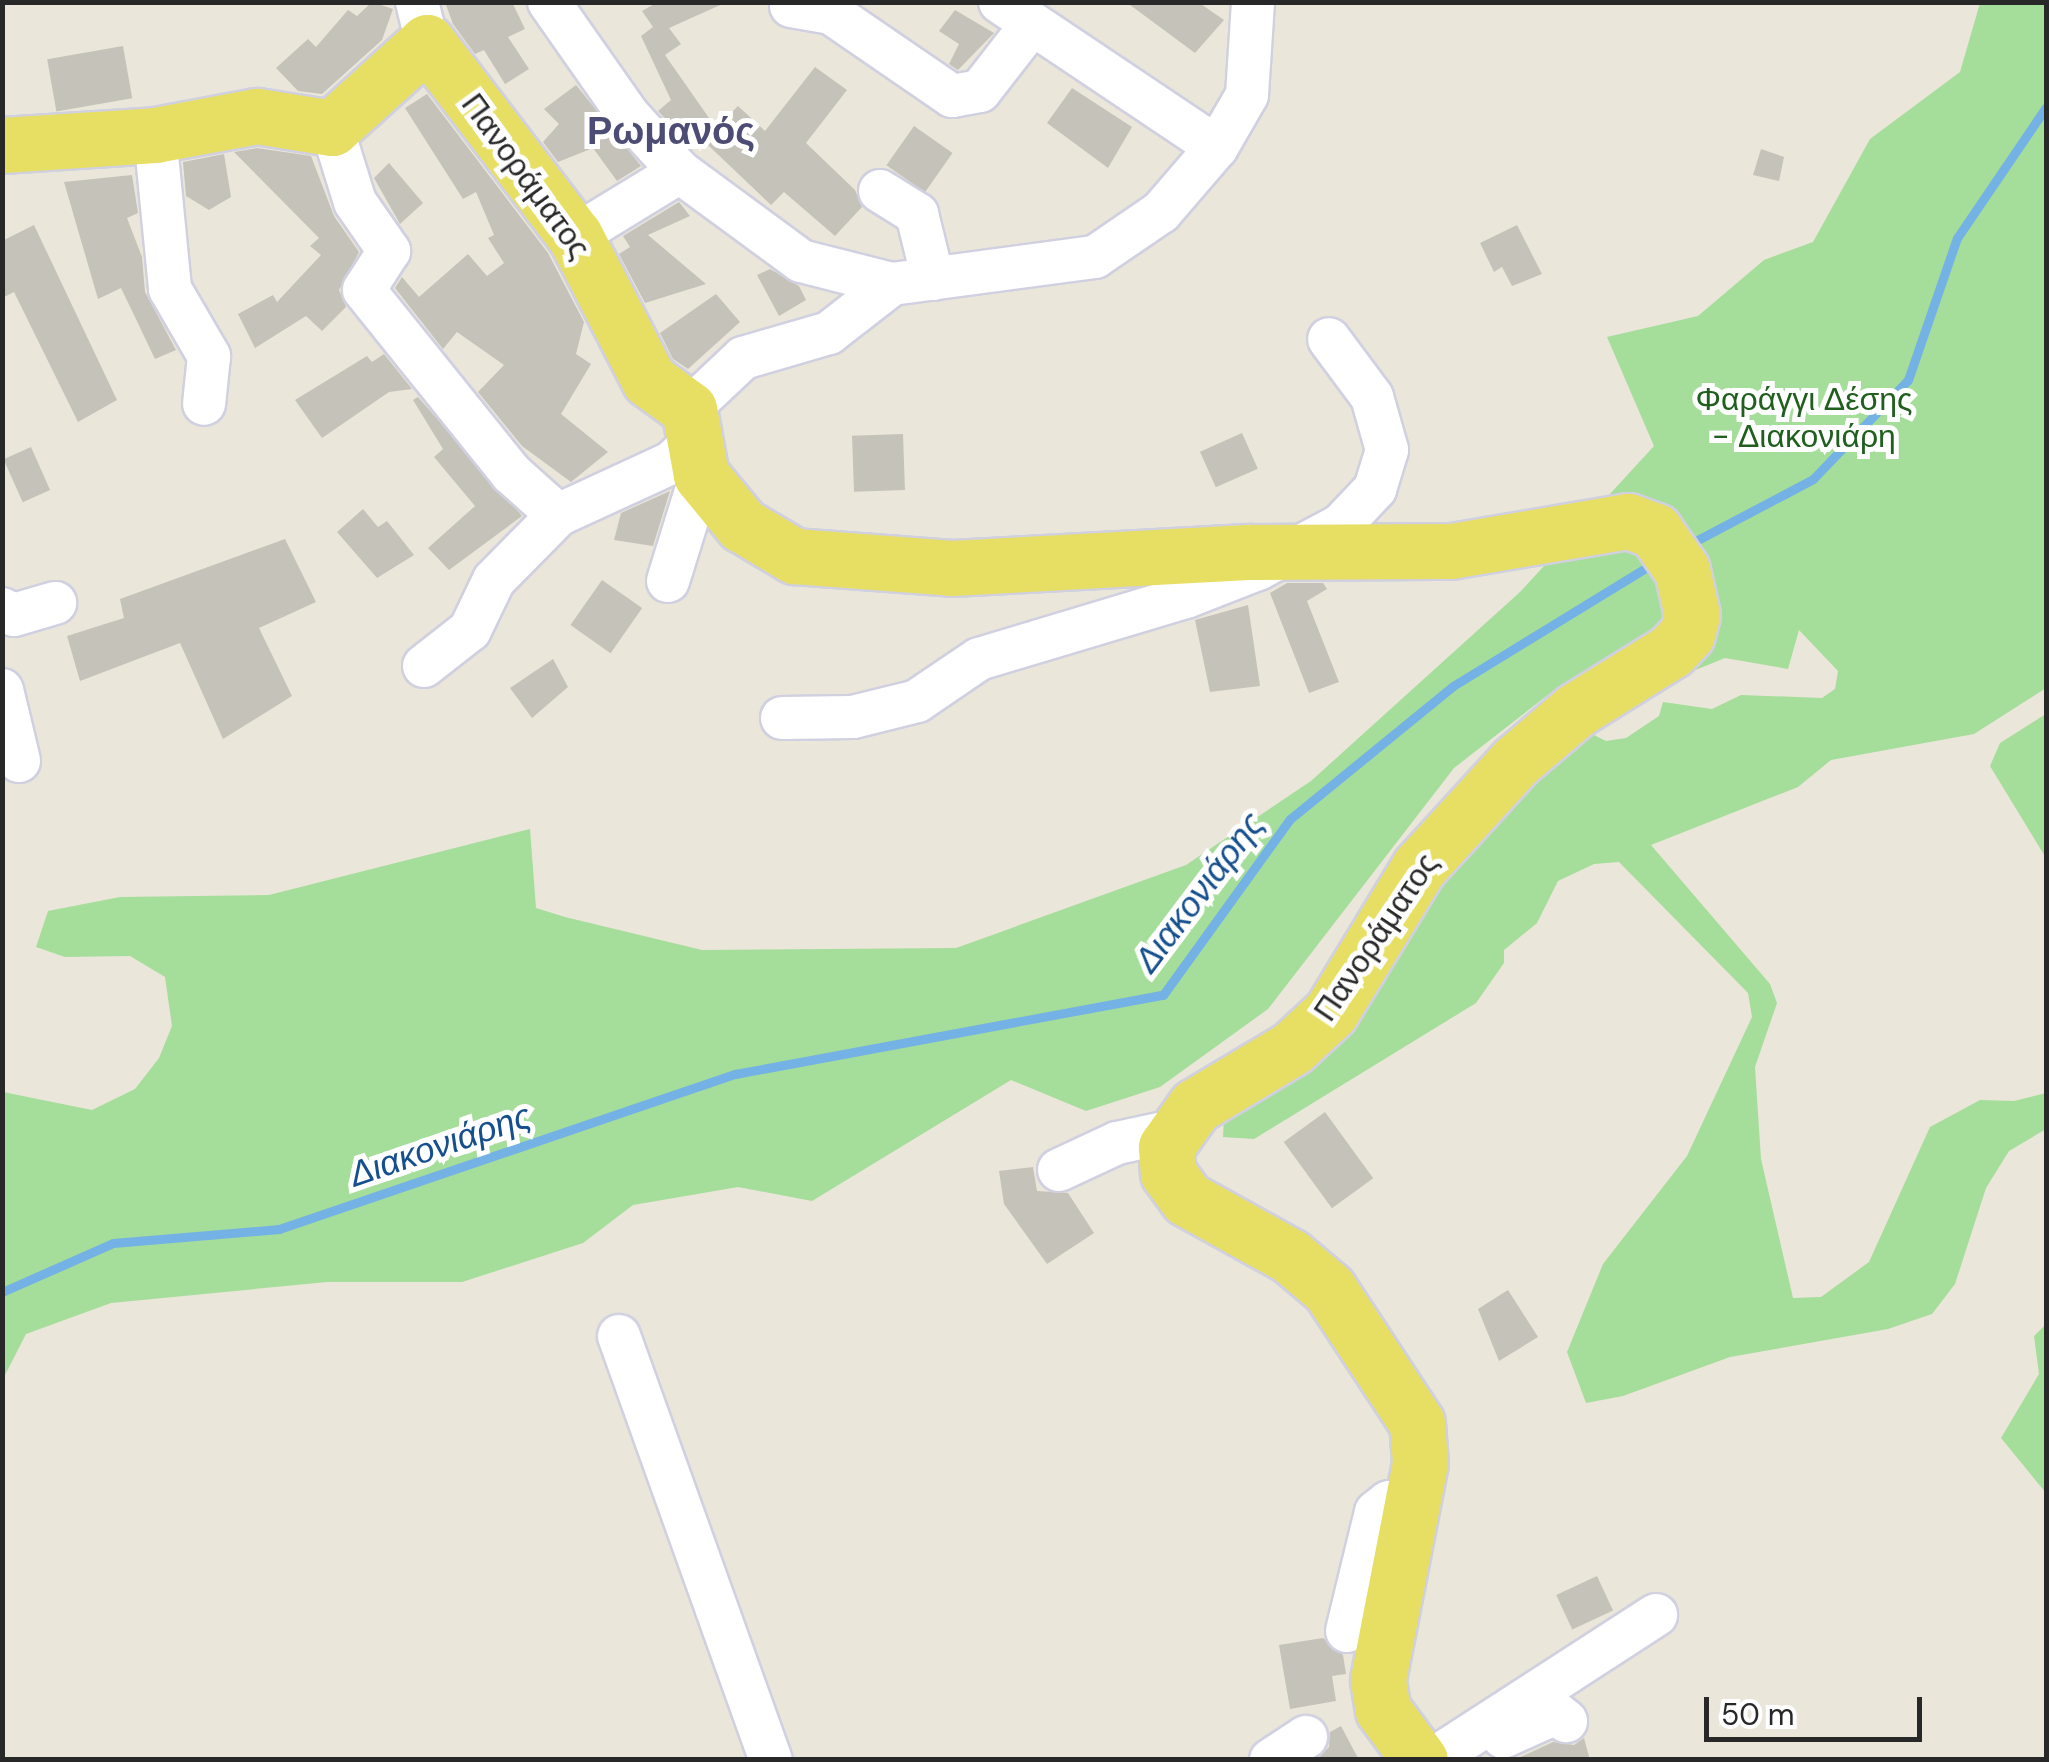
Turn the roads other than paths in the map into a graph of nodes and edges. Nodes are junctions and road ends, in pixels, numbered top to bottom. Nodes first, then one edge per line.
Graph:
1 (549, 2) edge
2 (1253, 2) edge
3 (791, 6) dead end
4 (420, 12) edge
5 (1016, 13) edge
6 (332, 128) junction
7 (155, 135) junction
8 (2, 145) edge
9 (1217, 146) junction
10 (680, 172) junction
11 (880, 191) dead end
12 (575, 236) junction
13 (913, 281) junction
14 (1329, 339) dead end
15 (204, 404) dead end
16 (695, 442) junction
17 (558, 515) junction
18 (1295, 552) junction
19 (668, 582) dead end
20 (56, 604) dead end
21 (2, 609) edge
22 (424, 666) dead end
23 (2, 690) edge
24 (782, 718) dead end
25 (18, 762) dead end
26 (1173, 1132) junction
27 (1058, 1170) dead end
28 (618, 1336) dead end
29 (1414, 1499) junction
30 (1656, 1614) dead end
31 (1347, 1631) dead end
32 (1566, 1721) dead end
33 (1434, 1755) edge
34 (771, 1760) edge

1 - 10 street
2 - 9 street
3 - 5 street
4 - 6 main road
4 - 12 main road, Πανοράματος
5 - 9 street
6 - 7 main road
6 - 17 street
7 - 8 main road
7 - 15 street
9 - 13 street
10 - 12 street
10 - 13 street
11 - 13 street
12 - 16 main road, Πανοράματος
13 - 16 street
14 - 18 street
16 - 17 street
16 - 18 main road, Πανοράματος
16 - 19 street
17 - 22 street
18 - 24 street
18 - 26 main road, Πανοράματος
20 - 21 street
23 - 25 street
26 - 27 street
26 - 29 main road
28 - 34 street
29 - 31 street
29 - 33 main road
30 - 33 street
32 - 33 street

